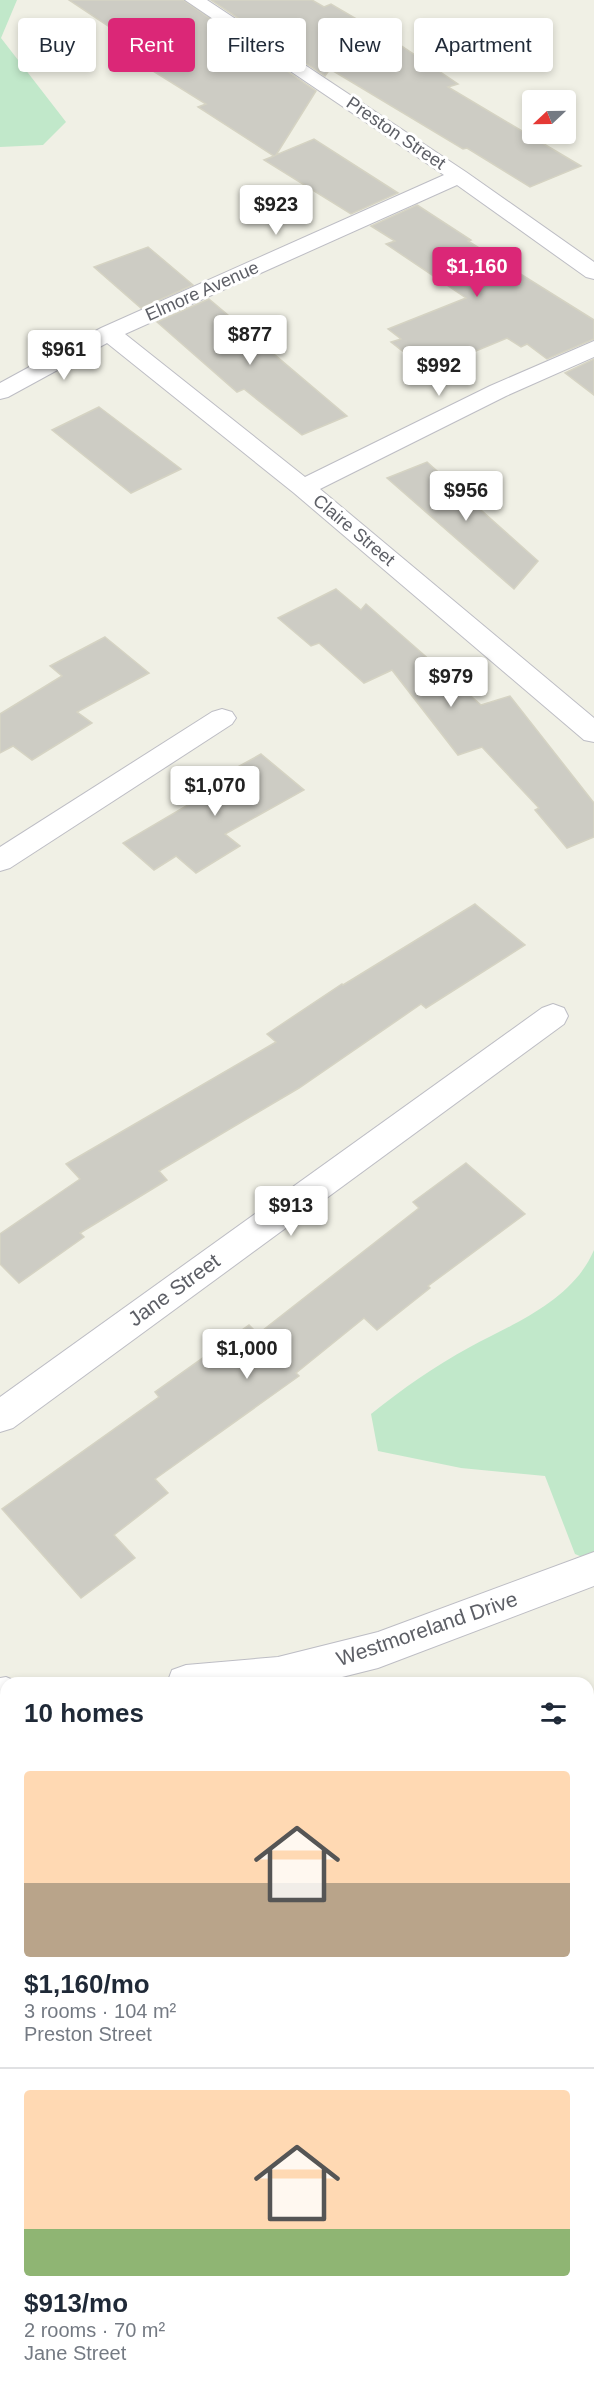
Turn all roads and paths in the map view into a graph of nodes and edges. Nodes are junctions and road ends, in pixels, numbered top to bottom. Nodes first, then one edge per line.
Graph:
1 (194, 0) edge
2 (459, 176) junction
3 (594, 272) edge
4 (109, 333) junction
5 (594, 348) edge
6 (0, 392) edge
7 (303, 488) junction
8 (222, 717) dead end
9 (594, 734) edge
10 (0, 861) edge
11 (553, 1016) dead end
12 (0, 1417) edge
13 (594, 1569) edge
14 (255, 1677) edge

1 - 2 street, Preston Street
2 - 3 street, Preston Street
2 - 4 street, Elmore Avenue
4 - 6 street, Elmore Avenue
4 - 7 street, Claire Street
5 - 7 street
7 - 9 street, Claire Street
8 - 10 street
11 - 12 street, Jane Street
13 - 14 street, Westmoreland Drive

